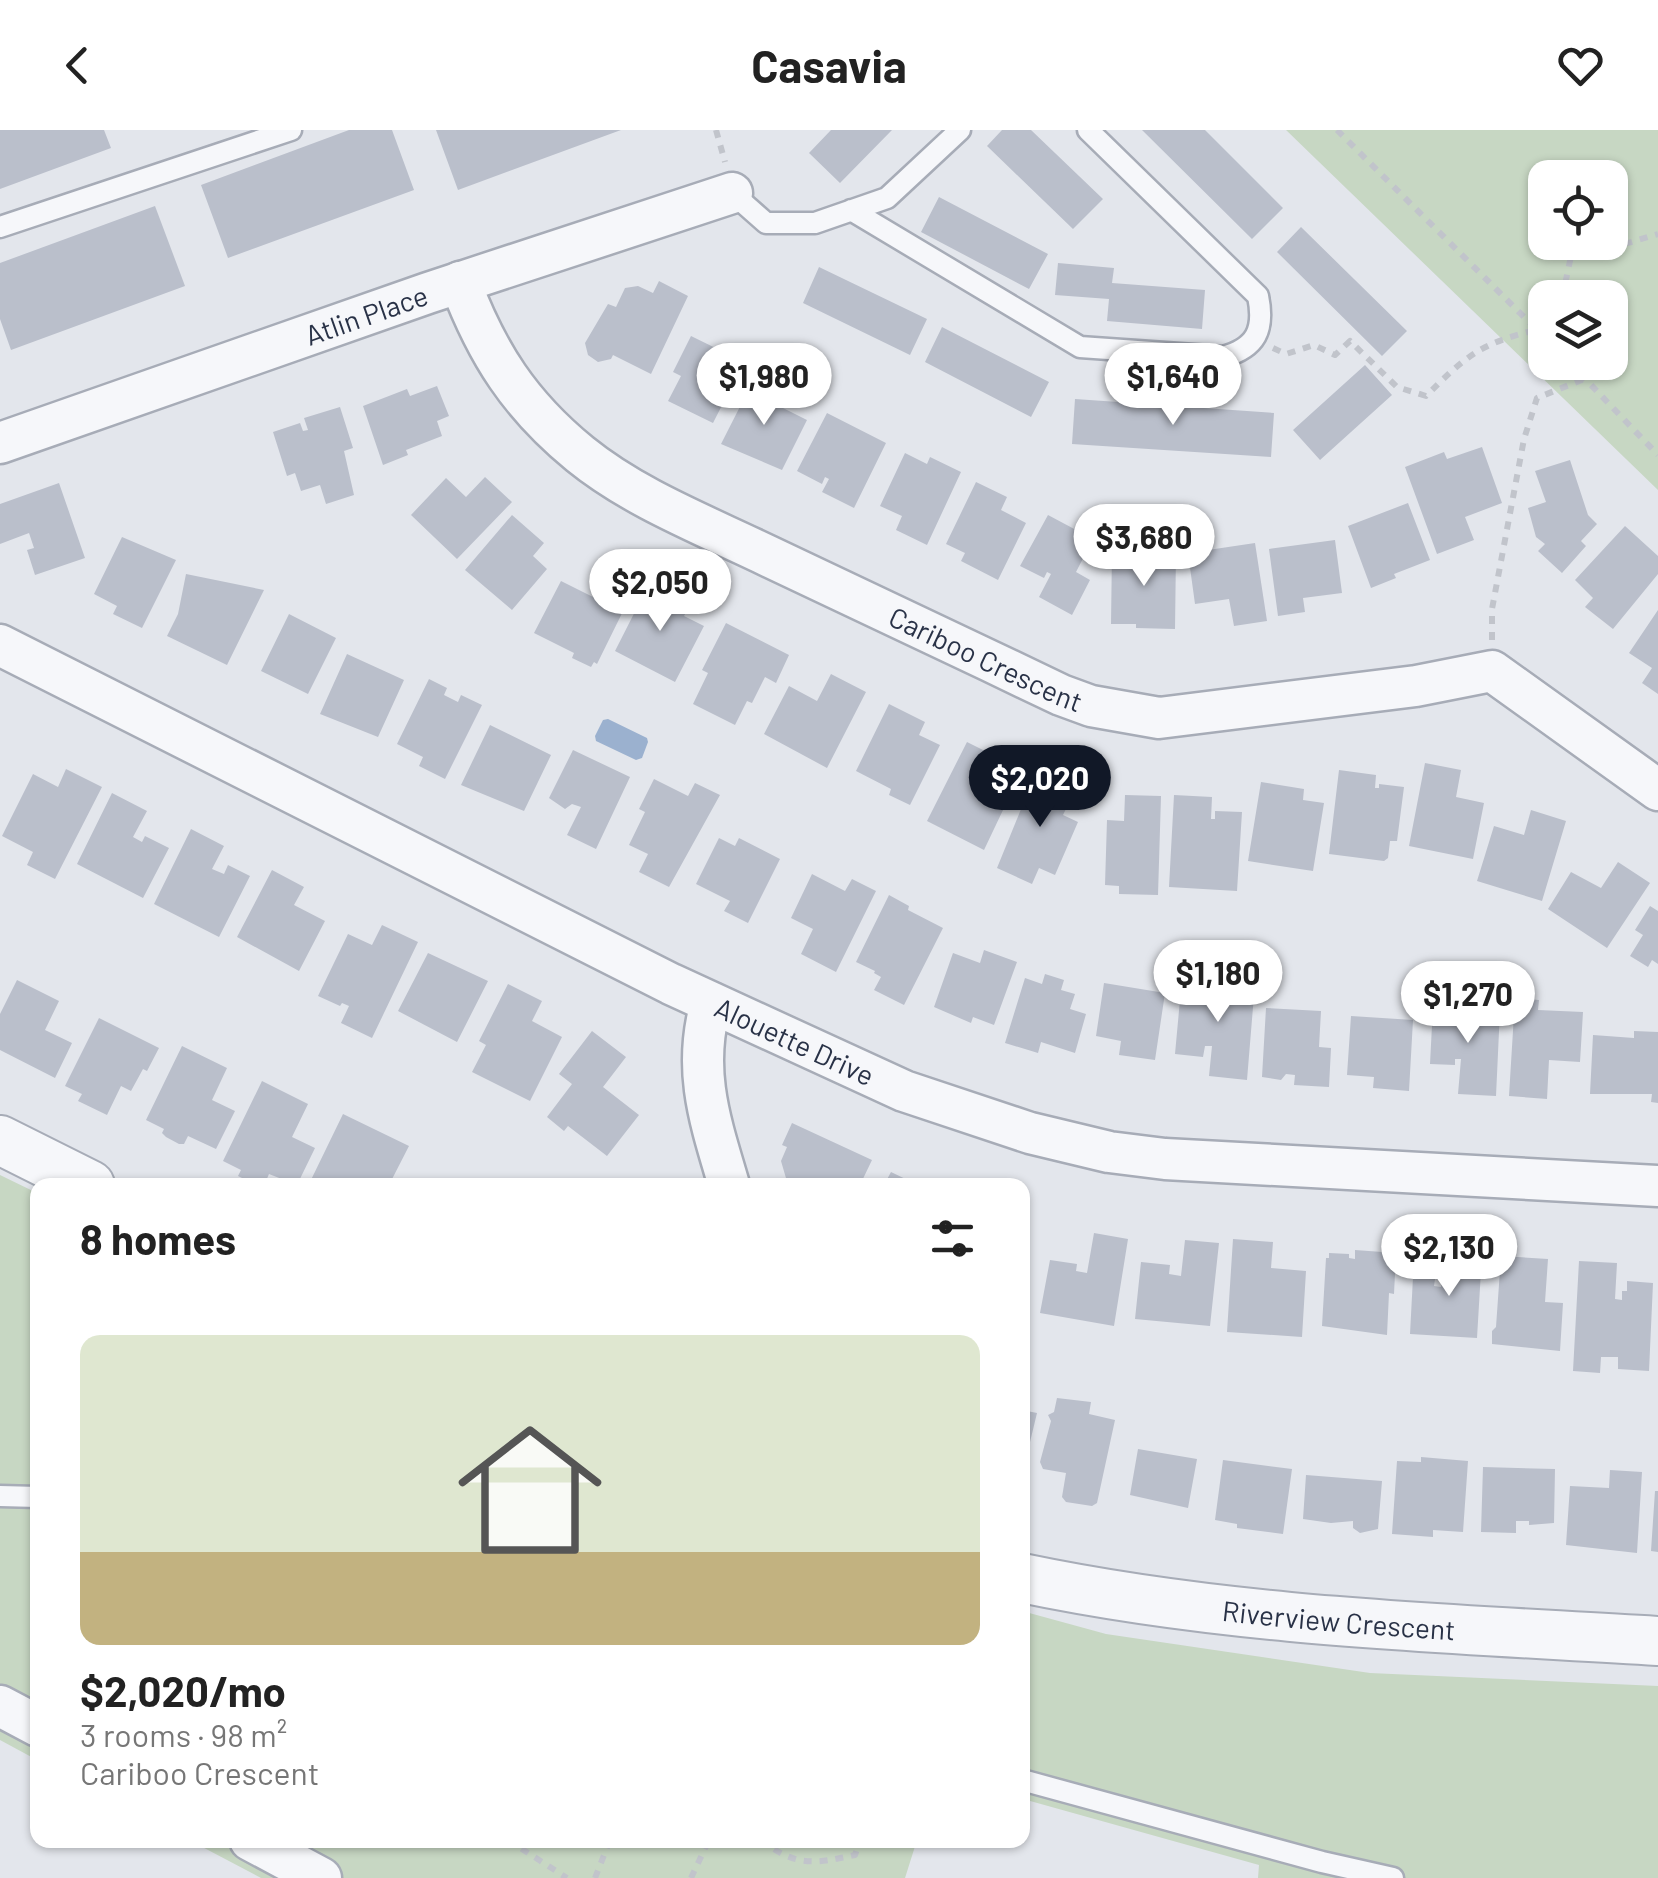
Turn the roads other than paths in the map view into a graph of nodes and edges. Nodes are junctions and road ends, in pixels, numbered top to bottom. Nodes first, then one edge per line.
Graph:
1 (291, 130) edge
2 (960, 130) edge
3 (1088, 130) edge
4 (732, 194) joint
5 (851, 210) junction
6 (0, 227) edge
7 (460, 282) junction
8 (0, 443) edge
9 (0, 645) edge
10 (1658, 790) edge
11 (710, 1003) junction
12 (0, 1140) edge
13 (76, 1178) edge
14 (727, 1178) edge
15 (1658, 1186) edge
16 (0, 1496) edge
17 (30, 1497) edge
18 (1030, 1579) edge
19 (1658, 1642) edge
20 (0, 1706) edge
21 (30, 1722) edge
22 (1030, 1782) edge
23 (265, 1848) edge
24 (322, 1878) edge
25 (1393, 1878) edge

1 - 6 lane
2 - 5 lane
3 - 5 lane
4 - 5 lane
4 - 7 street, Atlin Place
7 - 8 street, Atlin Place
7 - 10 street, Cariboo Crescent
9 - 11 street, Alouette Drive
11 - 14 street
11 - 15 street, Alouette Drive
12 - 13 street
16 - 17 lane
18 - 19 street, Riverview Crescent
20 - 21 street
22 - 25 lane
23 - 24 street

